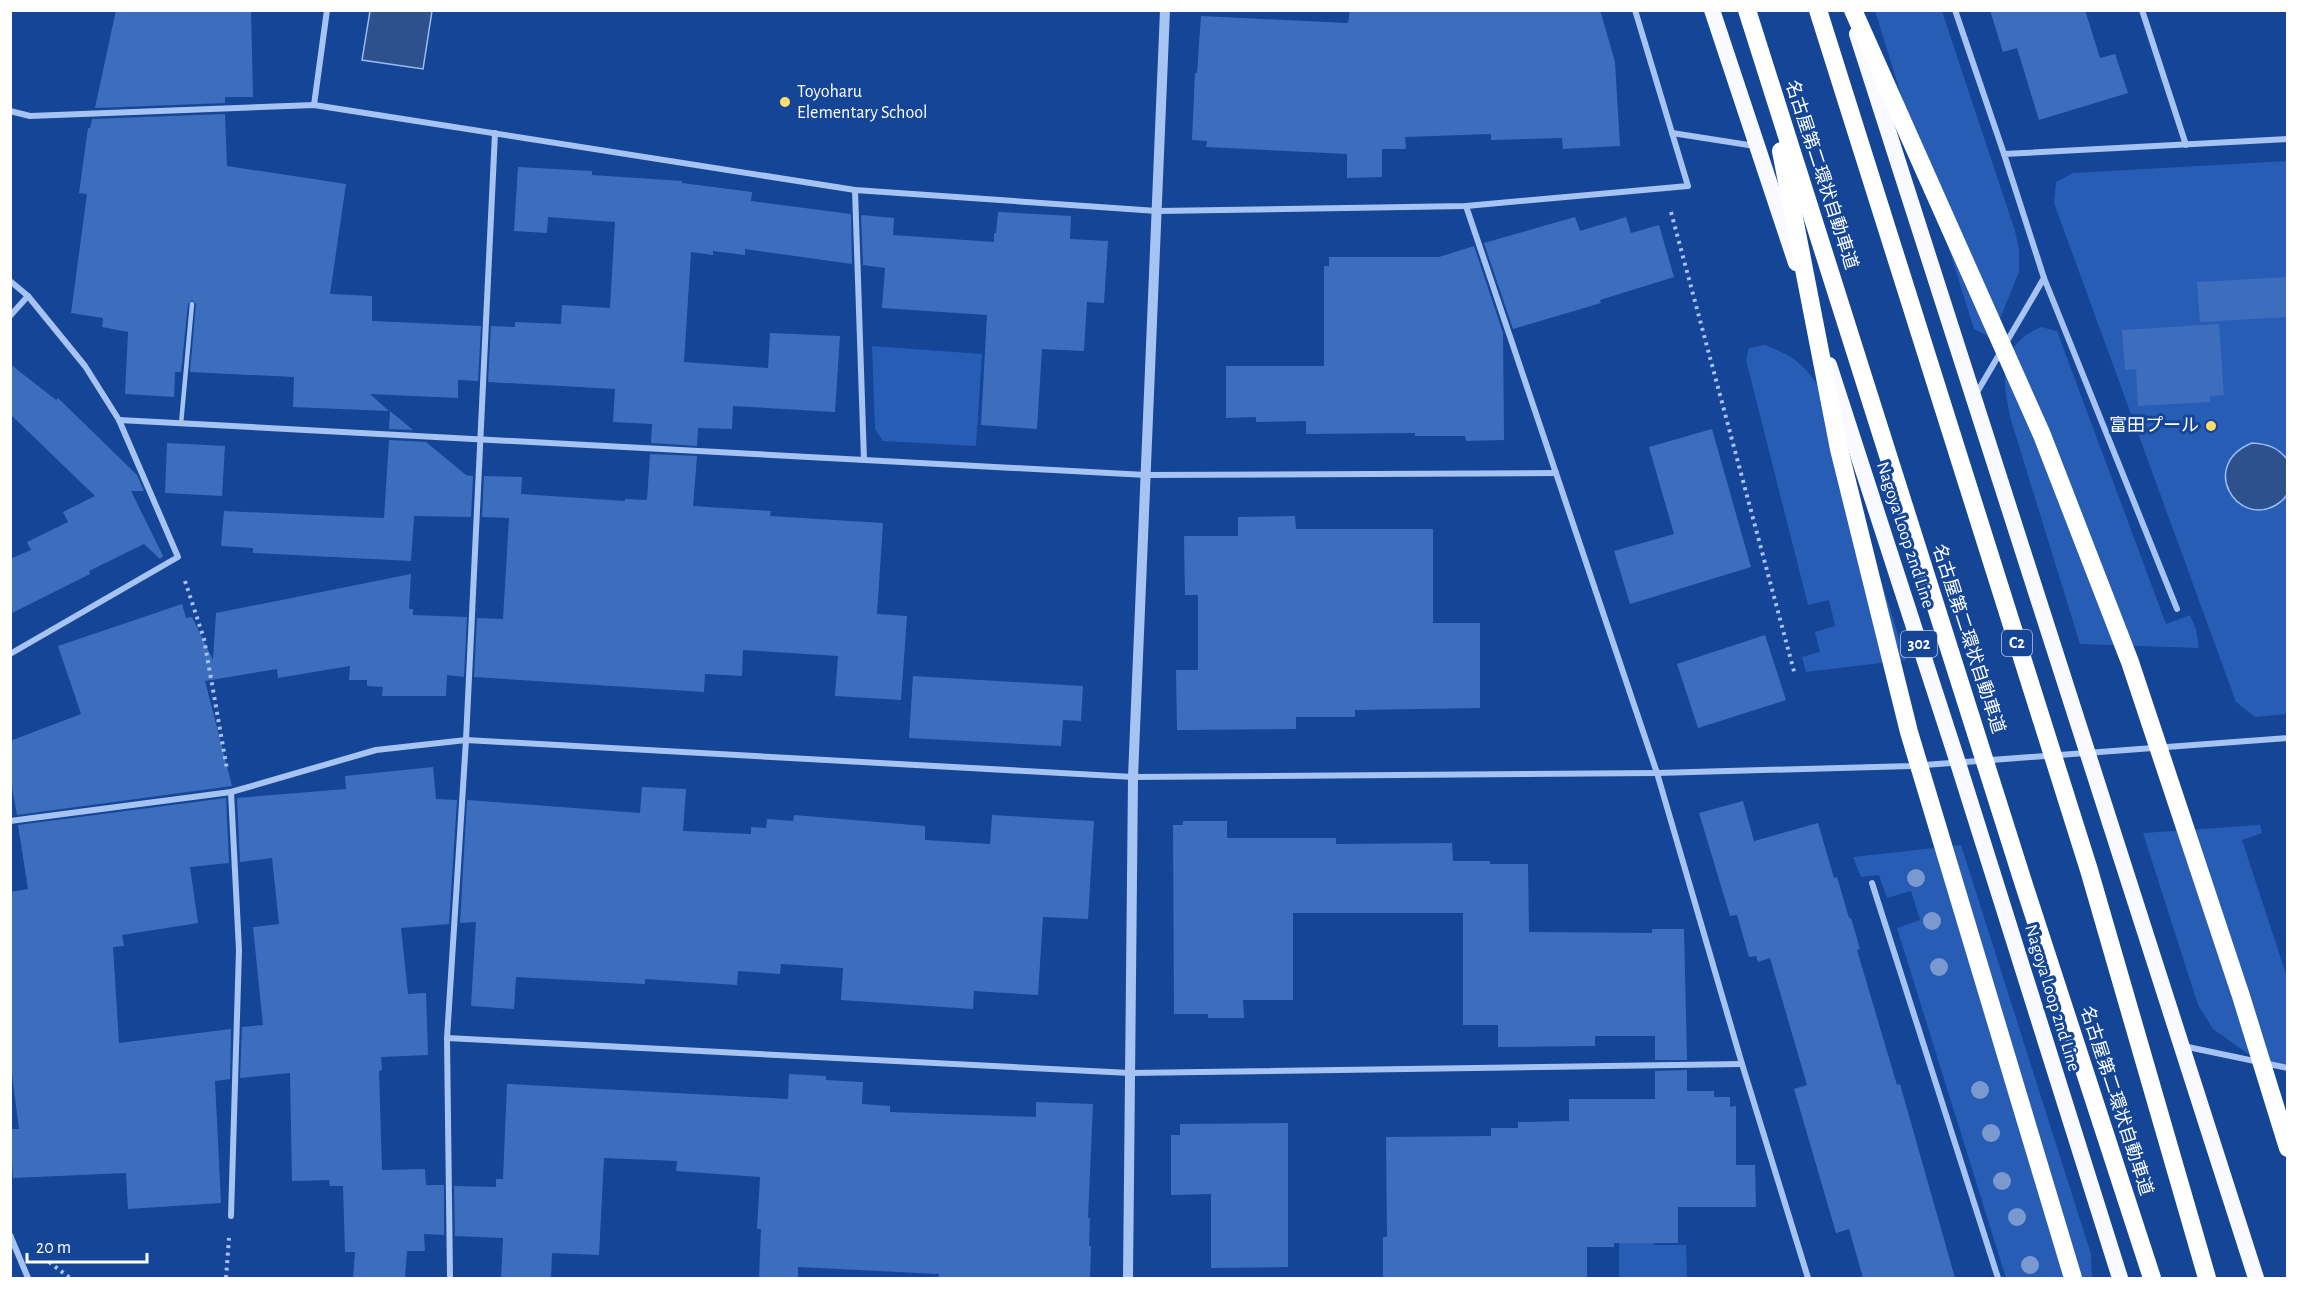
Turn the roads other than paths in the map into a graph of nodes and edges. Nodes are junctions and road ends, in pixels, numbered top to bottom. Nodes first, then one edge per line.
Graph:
1 (327, 10) edge
2 (1165, 10) edge
3 (1635, 10) edge
4 (1712, 10) edge
5 (1747, 10) edge
6 (1818, 10) edge
7 (1851, 10) edge
8 (1955, 10) edge
9 (2142, 10) edge
10 (1765, 67) junction
11 (314, 105) junction
12 (10, 111) edge
13 (495, 133) junction
14 (1672, 133) junction
15 (2288, 139) edge
16 (2186, 145) junction
17 (1758, 147) junction
18 (2004, 154) junction
19 (855, 190) junction
20 (1466, 206) junction
21 (1157, 211) junction
22 (2044, 278) junction
23 (10, 281) edge
24 (28, 296) junction
25 (192, 304) dead end
26 (10, 316) edge
27 (1974, 398) junction
28 (119, 420) junction
29 (181, 423) junction
30 (480, 440) junction
31 (864, 460) junction
32 (1556, 473) junction
33 (1146, 475) junction
34 (2177, 609) dead end
35 (10, 654) edge
36 (2288, 738) edge
37 (466, 740) junction
38 (2088, 752) junction
39 (1958, 763) junction
40 (1657, 773) junction
41 (1133, 777) junction
42 (231, 792) junction
43 (10, 821) edge
44 (1872, 883) dead end
45 (447, 1038) junction
46 (2179, 1046) junction
47 (1742, 1064) junction
48 (2288, 1068) edge
49 (1130, 1073) junction
50 (2288, 1148) edge
51 (231, 1216) road end
52 (10, 1234) edge
53 (27, 1278) edge
54 (450, 1278) edge
55 (1128, 1278) edge
56 (1808, 1278) edge
57 (1998, 1278) edge
58 (2073, 1278) edge
59 (2120, 1278) edge
60 (2152, 1278) edge
61 (2207, 1278) edge
62 (2256, 1278) edge

1 - 11 street
2 - 21 street
3 - 14 street
4 - 17 highway, Nagoya Loop 2nd Line / 302
5 - 10 highway, 名古屋第二環状自動車道, bridge
6 - 61 highway, 名古屋第二環状自動車道 / C2, bridge
7 - 27 highway
7 - 50 highway, bridge
8 - 18 street
9 - 16 street
10 - 58 highway, bridge
10 - 60 highway, 名古屋第二環状自動車道, bridge
11 - 12 street
11 - 13 street
13 - 19 street
13 - 30 street
14 - 17 street
14 - 20 street
15 - 16 street
16 - 18 street
17 - 39 highway, Nagoya Loop 2nd Line / 302
18 - 22 street
19 - 21 street
19 - 31 street
20 - 21 street
20 - 32 street
21 - 33 street
22 - 27 street
22 - 34 street
23 - 24 street
24 - 26 street
24 - 28 street
25 - 29 lane
27 - 38 highway
28 - 29 street
28 - 35 street
29 - 30 street
30 - 31 street
30 - 37 street
31 - 33 street
32 - 33 street
32 - 40 street
33 - 41 street
36 - 38 street
37 - 41 street
37 - 42 street
37 - 45 street
38 - 39 street
38 - 46 highway
39 - 40 street
39 - 59 highway, Nagoya Loop 2nd Line / 302
40 - 41 street
40 - 47 street
41 - 49 street
42 - 43 street
42 - 51 street
44 - 57 street
45 - 49 street
45 - 54 street
46 - 48 street
46 - 62 highway
47 - 49 street
47 - 56 street
49 - 55 street
52 - 53 street

